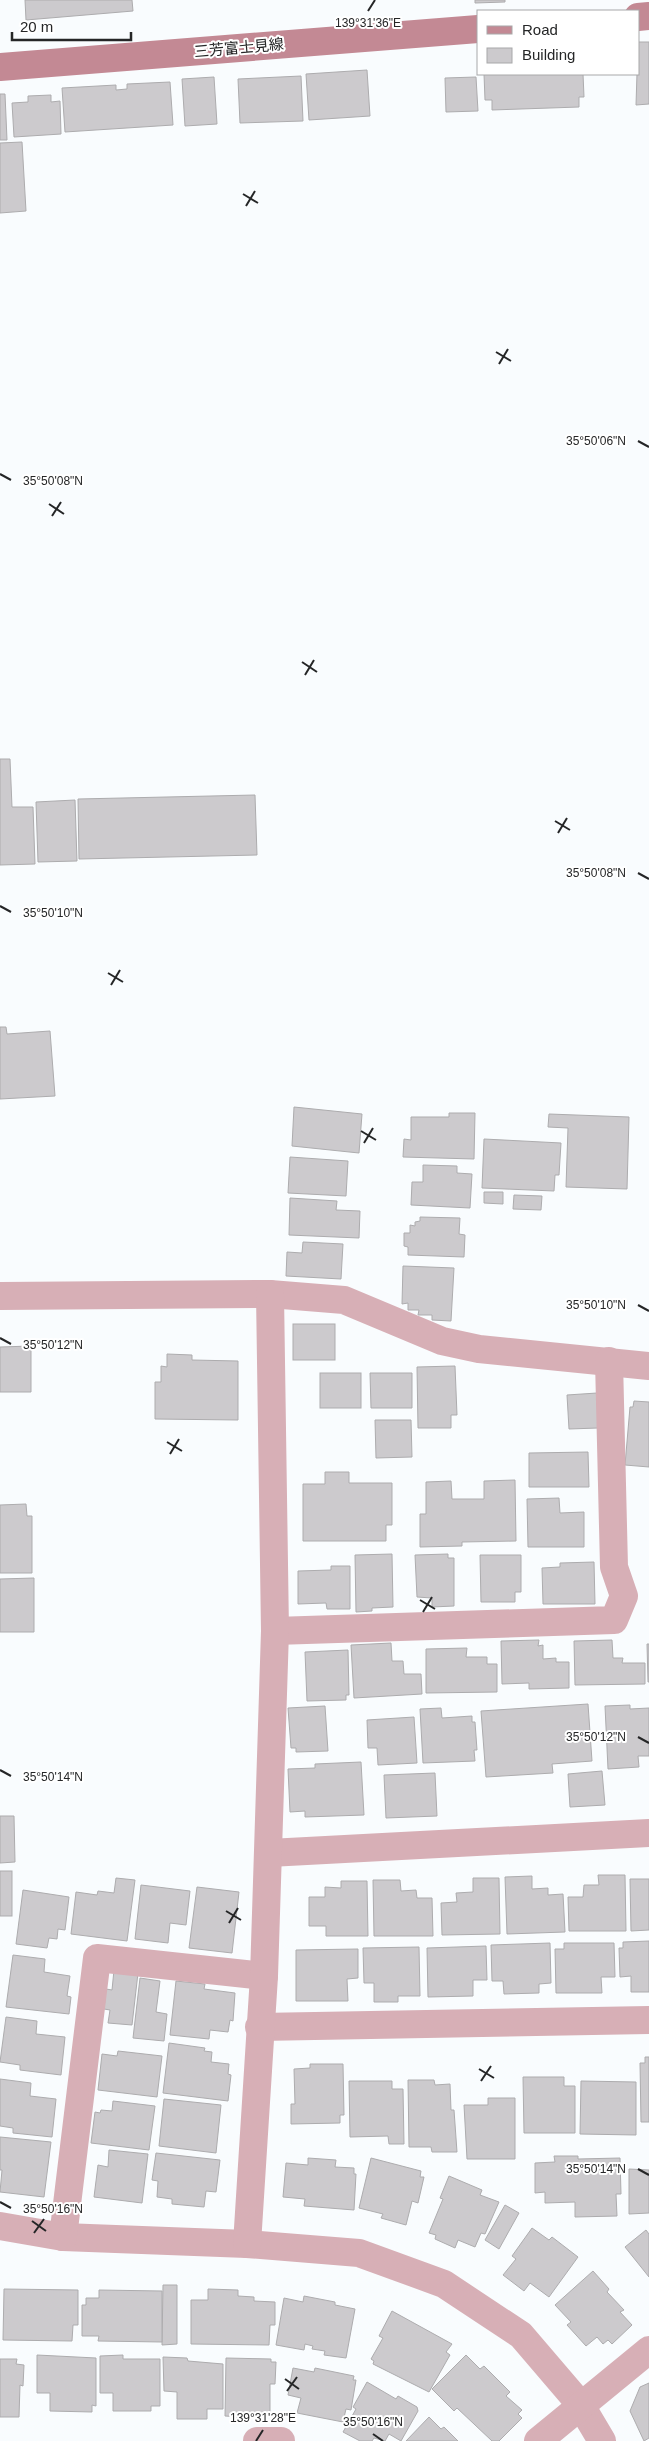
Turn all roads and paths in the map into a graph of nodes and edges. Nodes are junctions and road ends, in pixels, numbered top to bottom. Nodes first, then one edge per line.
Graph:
1 (477, 29) edge
2 (0, 67) edge
3 (270, 1294) junction
4 (0, 1296) edge
5 (609, 1362) junction
6 (649, 1366) edge
7 (275, 1631) junction
8 (649, 1833) edge
9 (269, 1852) junction
10 (264, 1976) junction
11 (649, 2020) edge
12 (259, 2027) junction
13 (0, 2226) edge
14 (63, 2237) junction
15 (247, 2244) junction
16 (649, 2350) edge
17 (580, 2404) junction
18 (257, 2441) edge
19 (281, 2441) edge
20 (538, 2441) edge
21 (602, 2441) edge

1 - 2 main road, 三芳富士見線
3 - 4 street
3 - 5 street
3 - 7 street
5 - 6 street
5 - 7 street
7 - 9 street
8 - 9 street
9 - 10 street
10 - 12 street
10 - 14 street
11 - 12 street
12 - 15 street
13 - 14 street
14 - 15 street
15 - 17 street
16 - 17 street
17 - 20 street
17 - 21 street
18 - 19 street

